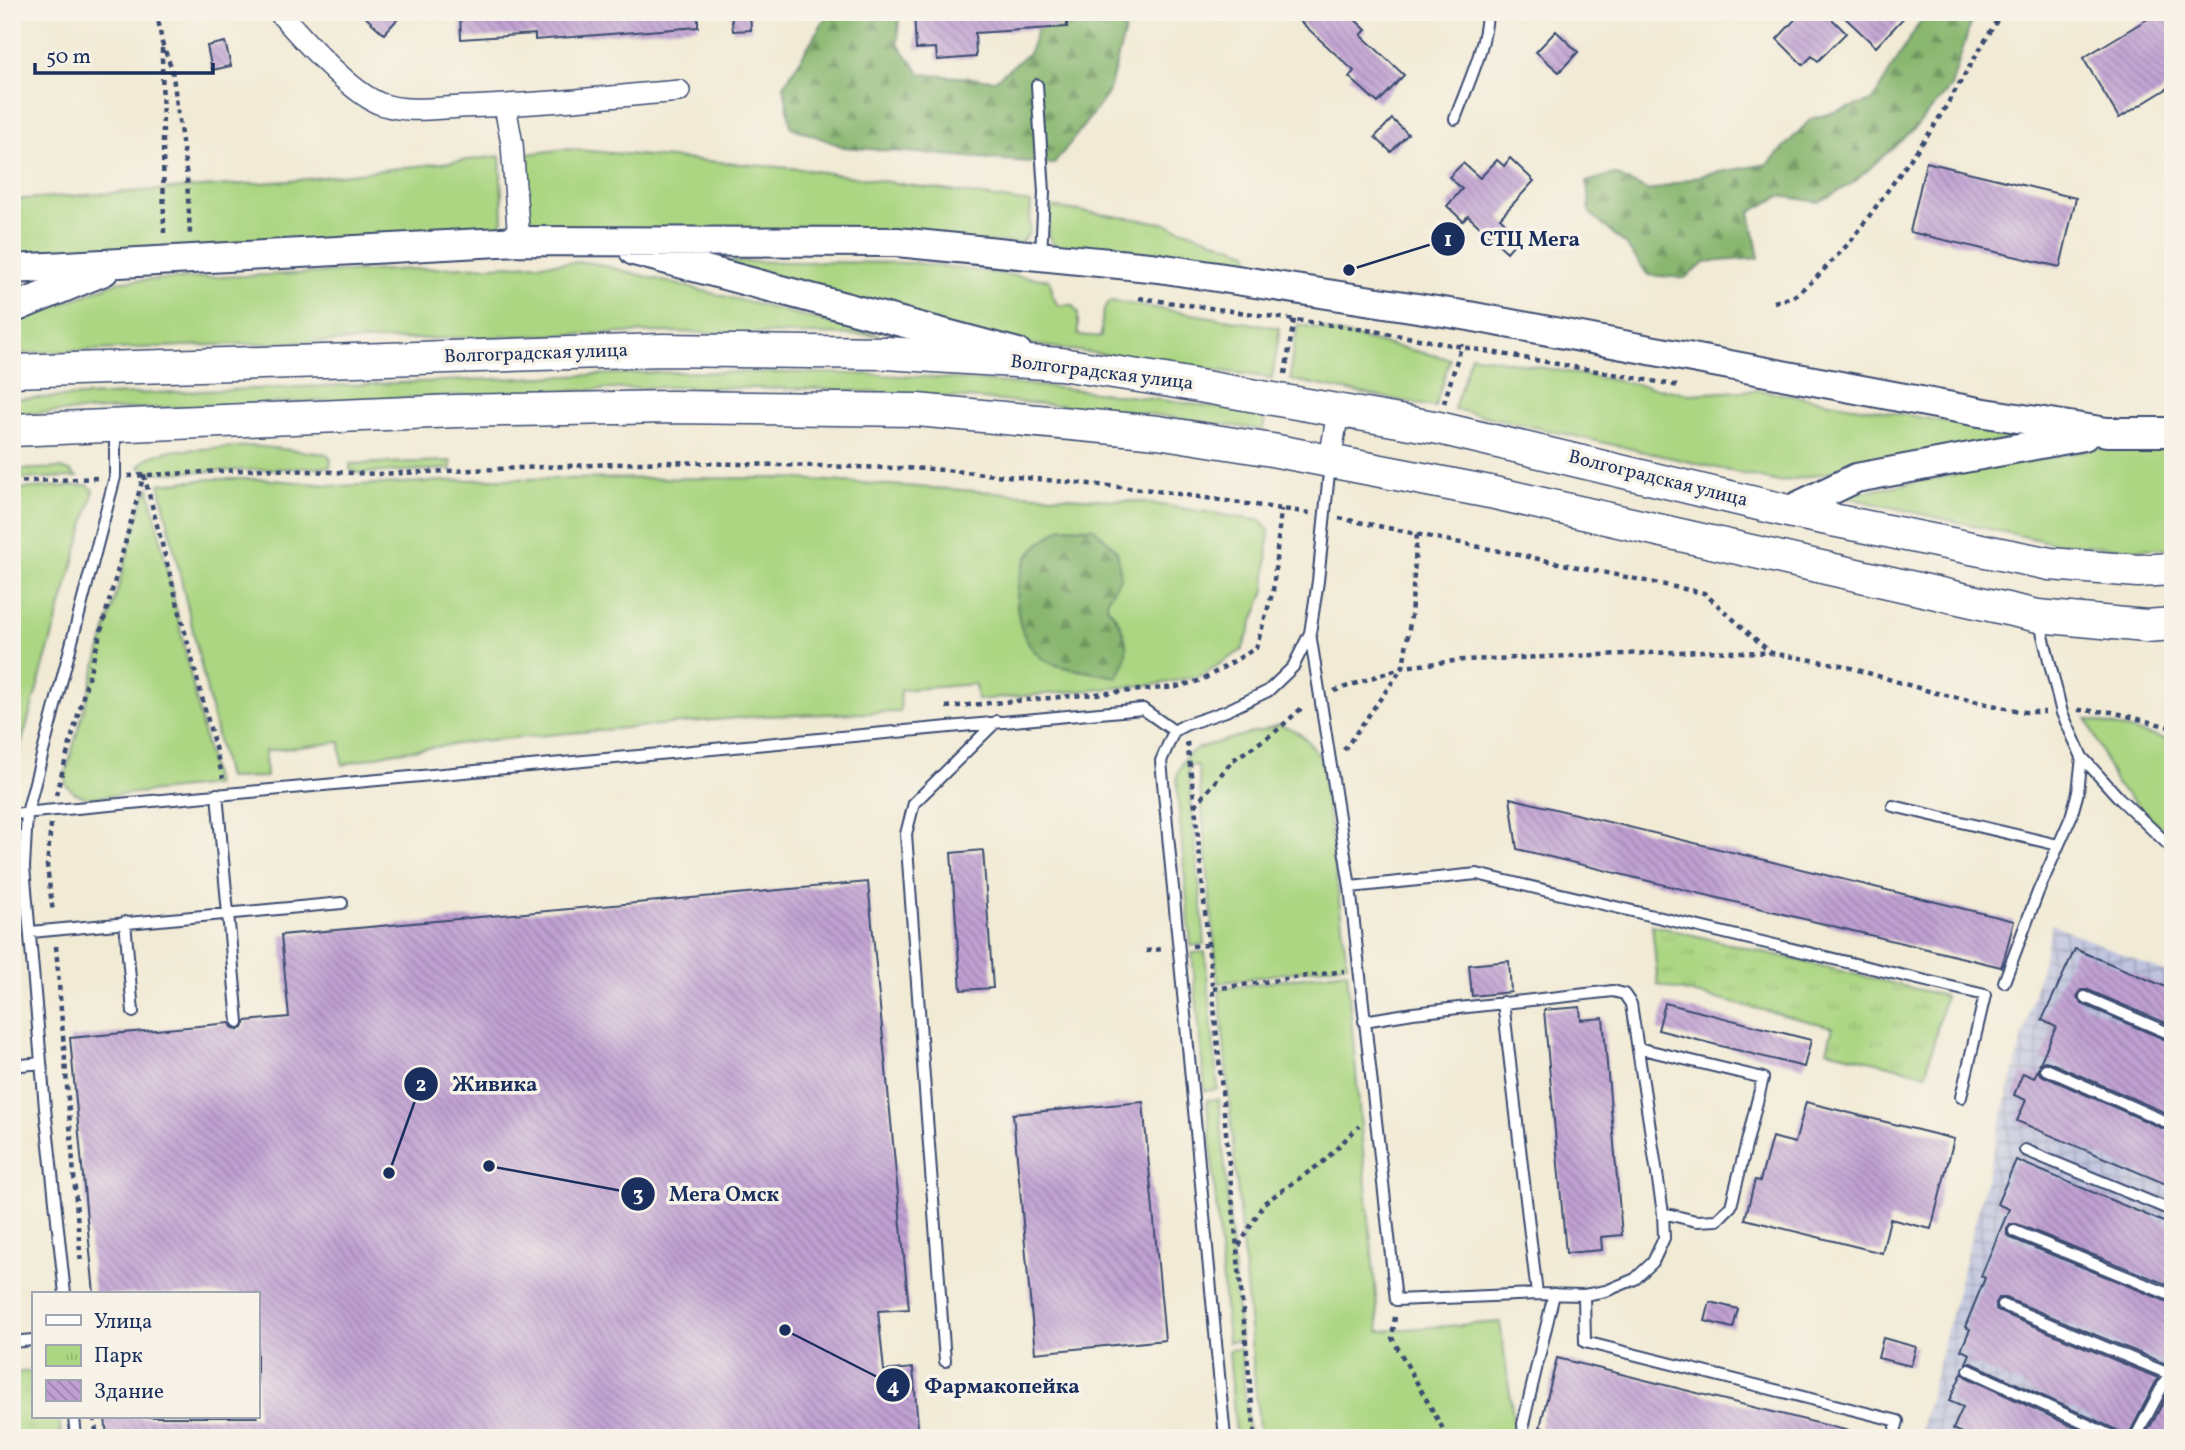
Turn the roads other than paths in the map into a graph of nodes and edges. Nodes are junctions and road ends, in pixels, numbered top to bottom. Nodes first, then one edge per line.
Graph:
1 (279, 12) edge
2 (1487, 12) edge
3 (1037, 85) dead end
4 (679, 91) dead end
5 (505, 106) junction
6 (1455, 119) dead end
7 (597, 241) junction
8 (519, 242) junction
9 (1041, 256) junction
10 (123, 263) junction
11 (12, 269) edge
12 (12, 309) edge
13 (1061, 364) junction
14 (12, 371) edge
15 (1338, 411) junction
16 (115, 426) junction
17 (12, 430) edge
18 (2107, 432) junction
19 (2173, 432) edge
20 (1330, 460) junction
21 (1788, 511) junction
22 (2173, 569) edge
23 (2038, 616) junction
24 (2173, 624) edge
25 (1310, 633) junction
26 (997, 722) junction
27 (1174, 731) junction
28 (2082, 757) junction
29 (217, 794) junction
30 (1893, 806) dead end
31 (27, 813) junction
32 (12, 814) edge
33 (2057, 845) junction
34 (2173, 849) edge
35 (1350, 887) junction
36 (342, 903) dead end
37 (228, 913) junction
38 (125, 922) junction
39 (31, 932) junction
40 (2004, 982) dead end
41 (2085, 997) dead end
42 (1503, 1002) junction
43 (133, 1013) dead end
44 (1364, 1021) junction
45 (238, 1022) dead end
46 (2173, 1035) edge
47 (1638, 1048) junction
48 (41, 1063) junction
49 (12, 1066) edge
50 (2046, 1069) dead end
51 (1961, 1097) dead end
52 (2173, 1125) edge
53 (2025, 1150) dead end
54 (2173, 1211) edge
55 (1663, 1213) junction
56 (2014, 1231) dead end
57 (65, 1292) edge
58 (1536, 1294) junction
59 (1554, 1294) junction
60 (1584, 1294) junction
61 (2173, 1296) edge
62 (2003, 1305) dead end
63 (32, 1340) edge
64 (12, 1342) edge
65 (945, 1361) dead end
66 (1969, 1370) dead end
67 (2171, 1371) edge
68 (74, 1418) edge
69 (76, 1438) edge
70 (1225, 1438) edge
71 (1524, 1438) edge
72 (1894, 1438) edge
73 (2116, 1438) edge
74 (2135, 1438) edge

1 - 5 street
2 - 6 lane
3 - 9 lane
4 - 5 street
5 - 8 street
7 - 8 main road
7 - 9 main road
7 - 13 main road
8 - 10 main road
9 - 18 main road
10 - 11 main road
10 - 12 main road
13 - 14 main road, Волгоградская улица
13 - 15 main road, Волгоградская улица
15 - 20 street
15 - 21 main road, Волгоградская улица
16 - 17 main road
16 - 20 main road
16 - 31 lane
18 - 19 main road
18 - 21 main road
20 - 23 main road
20 - 25 lane
21 - 22 main road, Волгоградская улица
23 - 24 main road
23 - 28 lane
25 - 27 lane
25 - 35 lane
26 - 27 lane
26 - 29 lane
26 - 65 lane
27 - 70 lane
28 - 33 lane
28 - 34 lane
29 - 31 lane
29 - 37 lane
30 - 33 lane
31 - 32 lane
31 - 39 lane
33 - 40 lane
35 - 44 lane
35 - 51 lane
36 - 37 lane
37 - 38 lane
37 - 45 lane
38 - 39 lane
38 - 43 lane
39 - 48 lane
41 - 46 lane
42 - 44 lane
42 - 47 lane
42 - 58 lane
44 - 58 lane
47 - 55 lane
47 - 55 lane
48 - 49 lane
48 - 57 lane
50 - 52 lane
53 - 54 lane
55 - 60 lane
56 - 61 lane
58 - 59 lane
59 - 60 lane
59 - 71 lane
60 - 72 lane
62 - 67 lane
63 - 64 lane
66 - 73 lane
67 - 74 lane
68 - 69 lane

